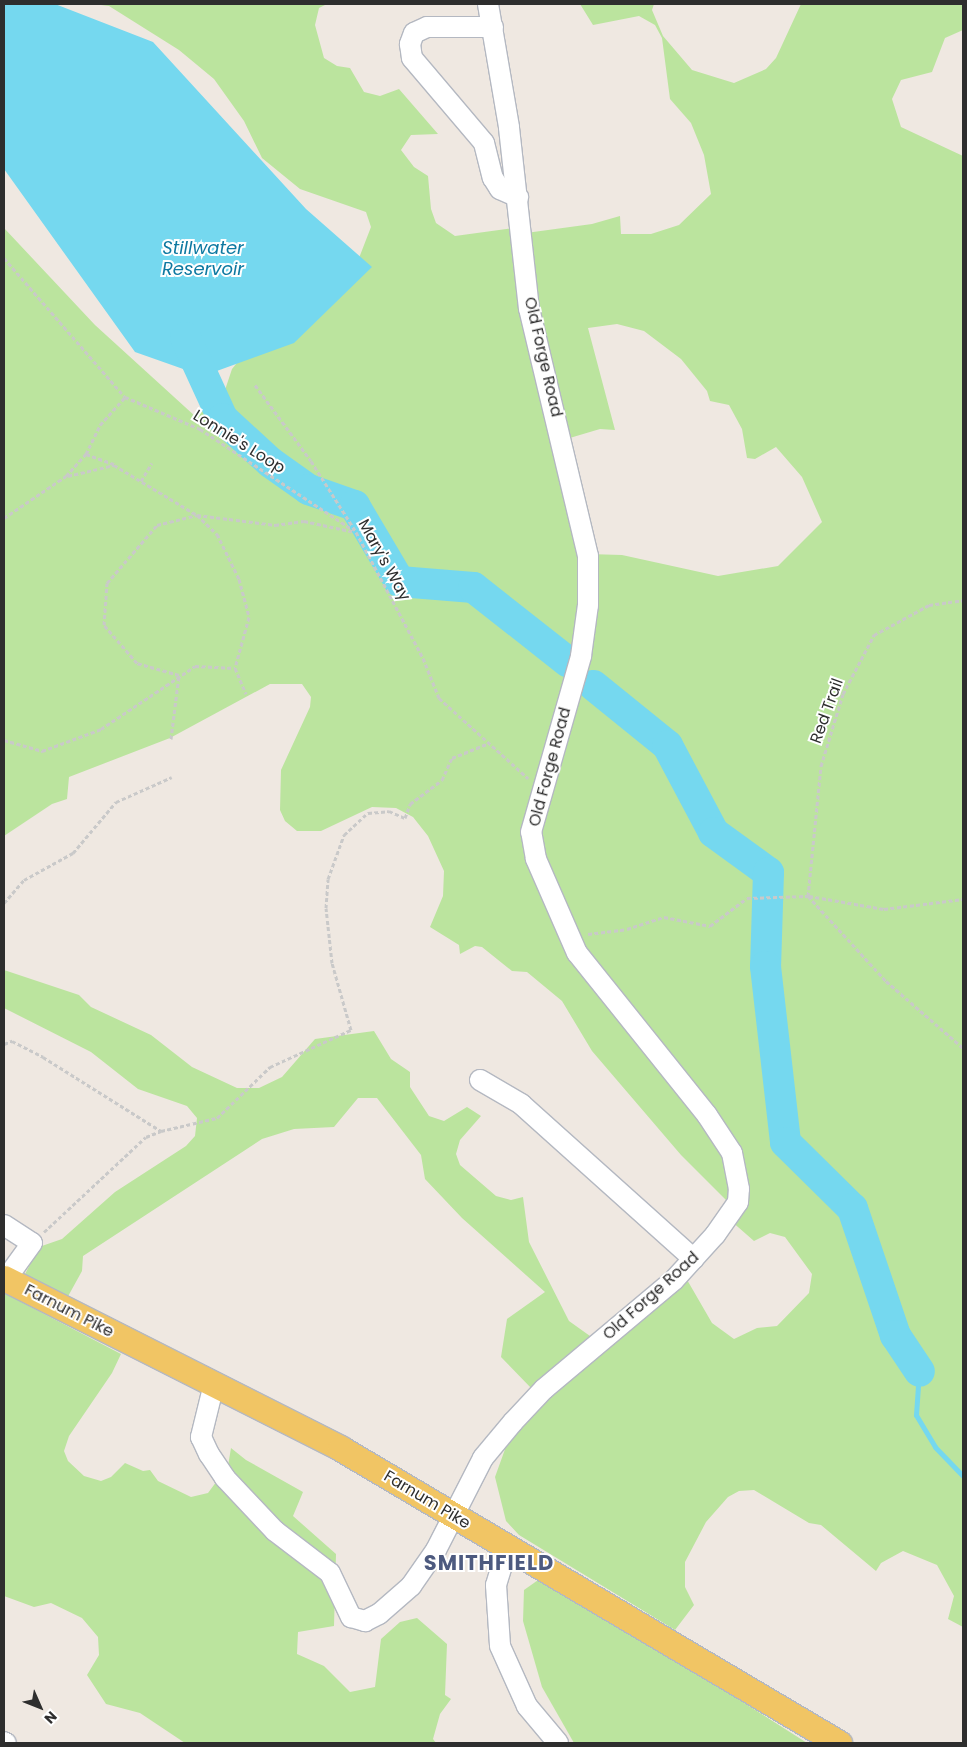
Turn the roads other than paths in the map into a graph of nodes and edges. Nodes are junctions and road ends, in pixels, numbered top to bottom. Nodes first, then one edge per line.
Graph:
1 (488, 4) edge
2 (493, 27) junction
3 (512, 144) junction
4 (485, 147) junction
5 (518, 197) junction
6 (480, 1080) dead end
7 (4, 1225) edge
8 (694, 1259) junction
9 (5, 1278) edge
10 (214, 1384) junction
11 (455, 1515) junction
12 (507, 1549) junction
13 (558, 1743) edge
14 (839, 1743) edge

1 - 2 street, Old Forge Road
2 - 3 street, Old Forge Road
2 - 4 street
3 - 4 street
3 - 5 street, Old Forge Road
4 - 5 street
5 - 8 street, Old Forge Road
6 - 8 street
7 - 9 street
8 - 11 street, Old Forge Road
9 - 10 main road, Farnum Pike
10 - 11 main road, Farnum Pike
10 - 11 street, Old Forge Road
11 - 12 main road, Farnum Pike
12 - 13 street
12 - 14 main road, Farnum Pike

